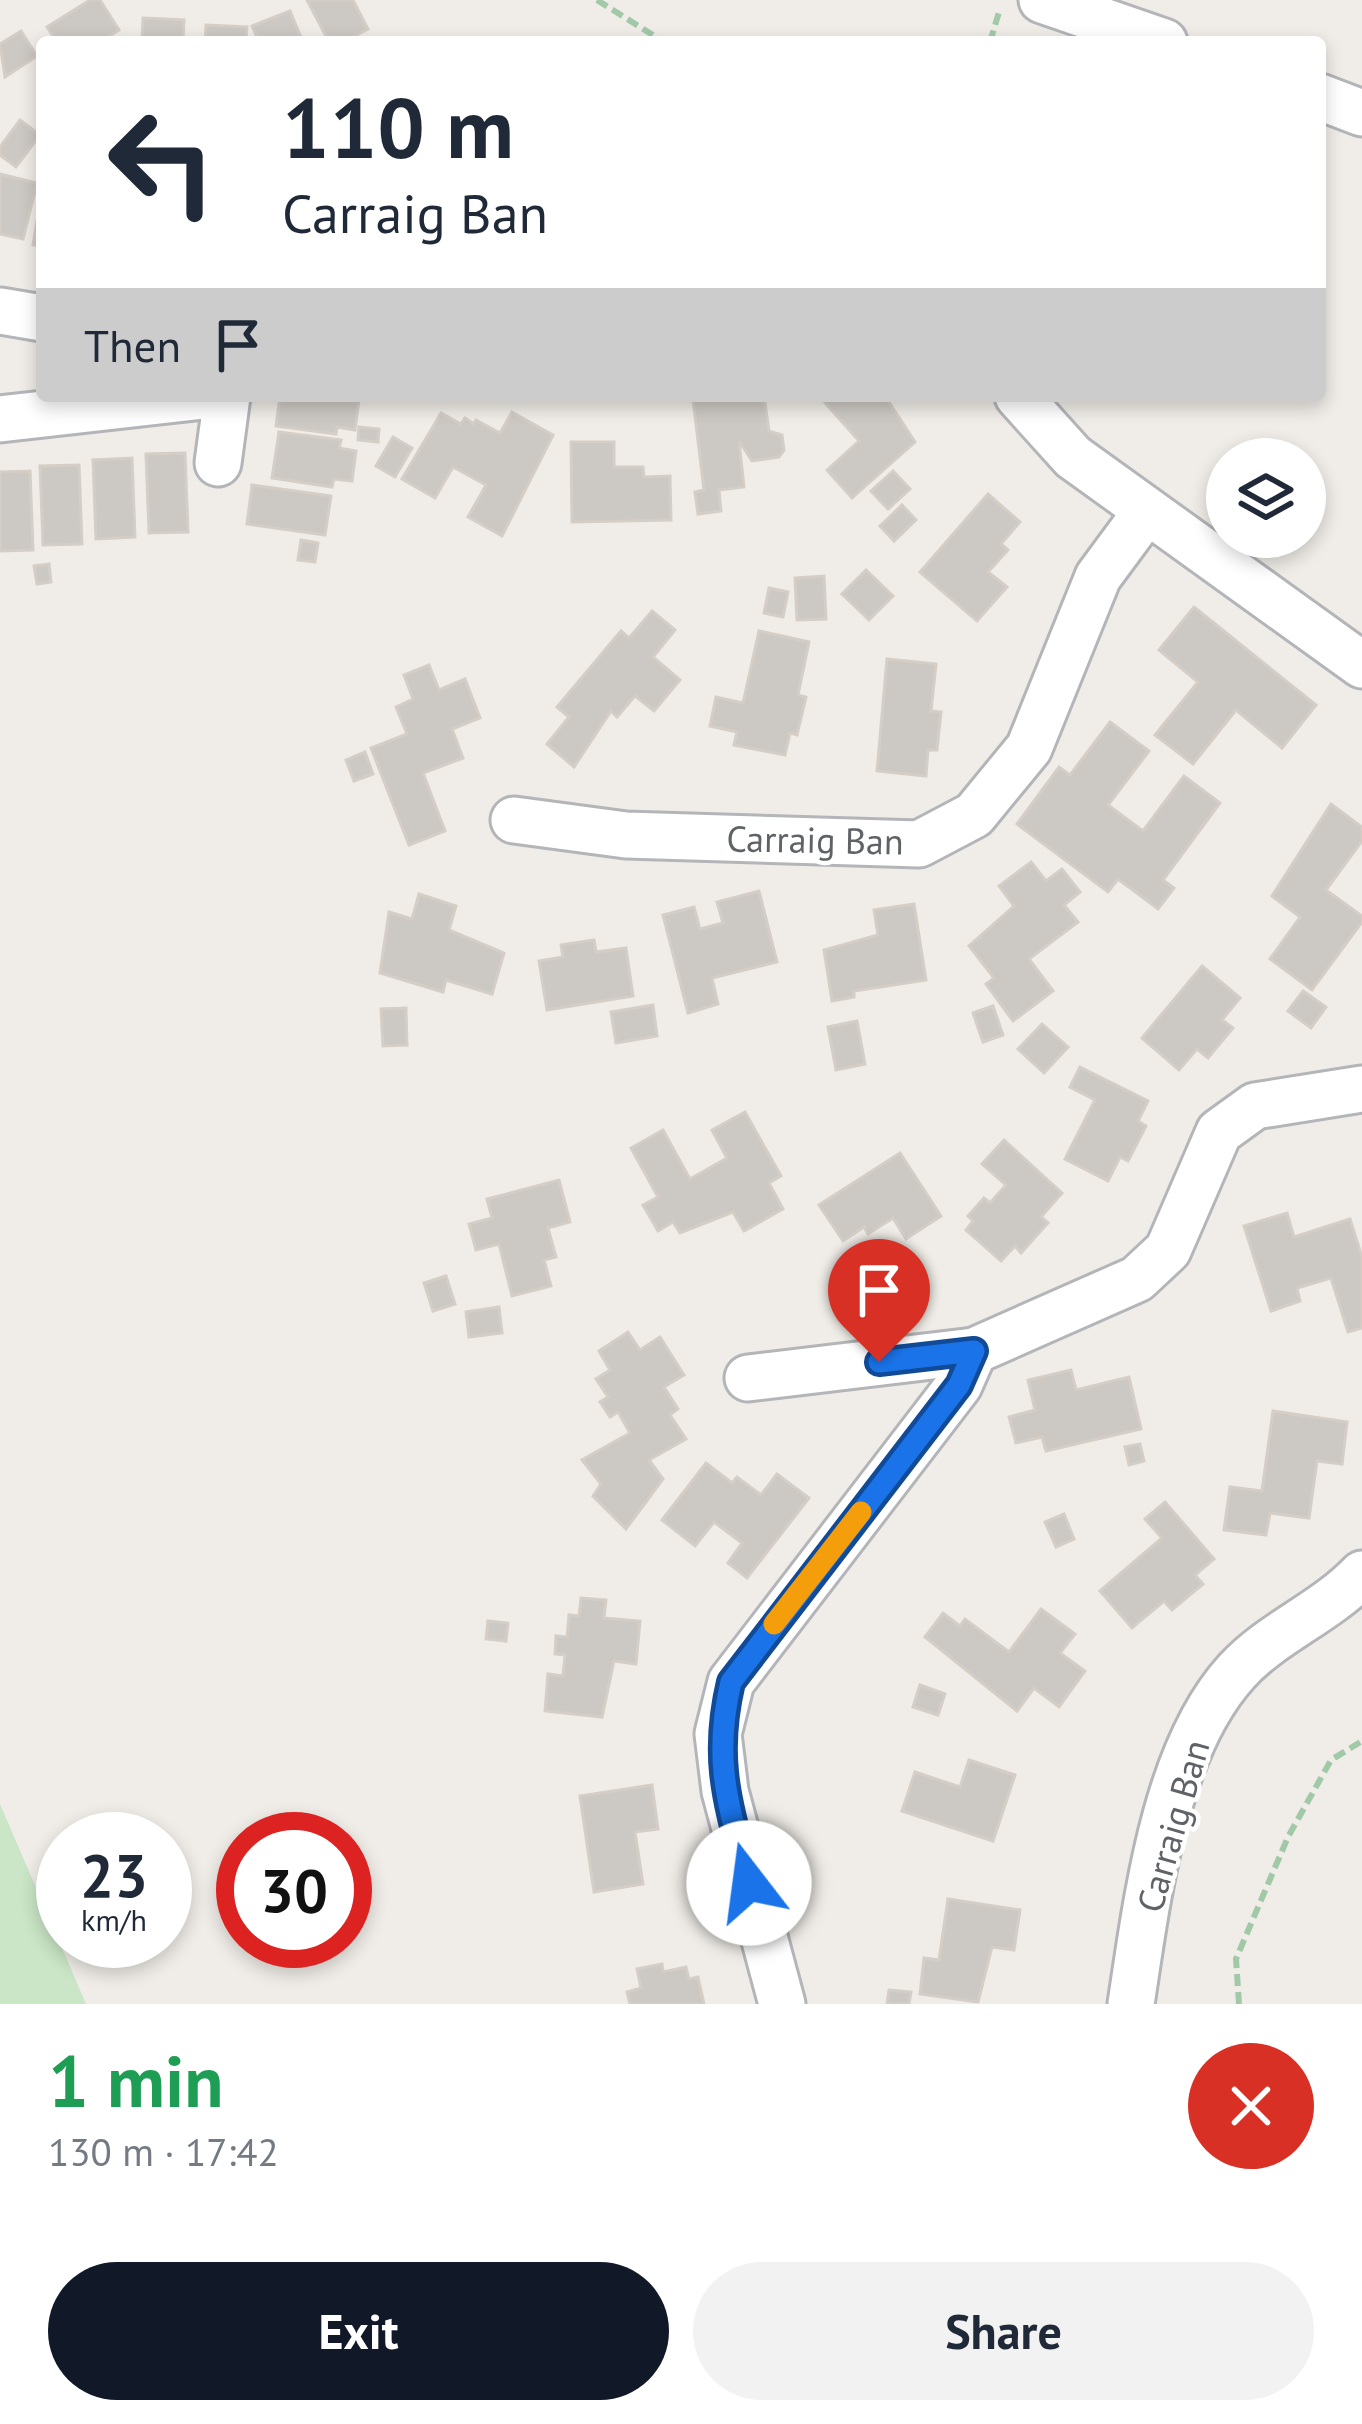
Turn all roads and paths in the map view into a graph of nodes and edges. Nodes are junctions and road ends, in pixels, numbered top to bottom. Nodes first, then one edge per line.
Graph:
1 (597, 0) edge
2 (1021, 6) edge
3 (654, 36) edge
4 (995, 36) edge
5 (1140, 36) edge
6 (0, 311) edge
7 (36, 317) edge
8 (150, 402) edge
9 (226, 402) edge
10 (1023, 402) edge
11 (0, 419) edge
12 (218, 464) dead end
13 (1146, 512) junction
14 (1362, 665) edge
15 (514, 820) dead end
16 (1362, 1089) edge
17 (974, 1351) junction
18 (748, 1378) dead end
19 (1362, 1574) edge
20 (1362, 1741) edge
21 (782, 2004) edge
22 (1131, 2004) edge
23 (1239, 2004) edge

1 - 3 path
2 - 4 path
2 - 5 street
6 - 7 street
8 - 11 street
9 - 12 street
10 - 13 street
13 - 14 street
13 - 15 street, Carraig Ban
16 - 17 street
17 - 18 street
17 - 21 street
19 - 22 street, Carraig Ban
20 - 23 path

